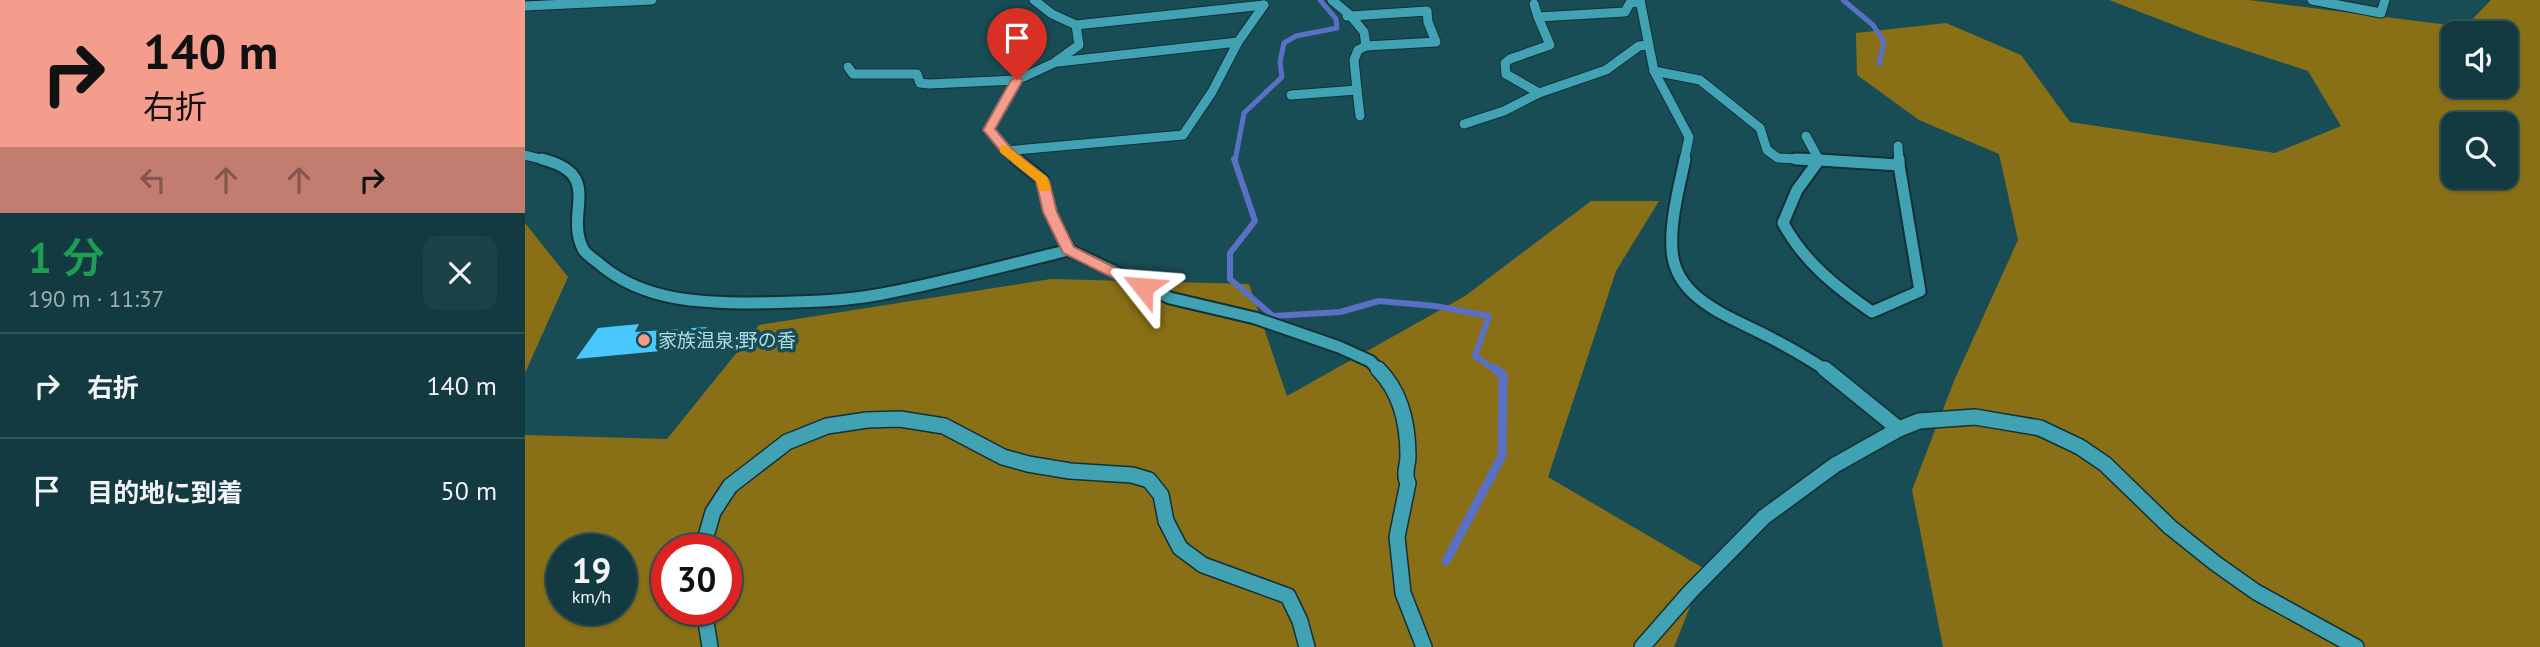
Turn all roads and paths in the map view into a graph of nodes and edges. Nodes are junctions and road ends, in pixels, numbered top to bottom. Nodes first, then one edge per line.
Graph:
1 (652, 0) edge
2 (1052, 0) edge
3 (1332, 0) edge
4 (2312, 0) edge
5 (2385, 0) edge
6 (1036, 1) edge
7 (1640, 1) edge
8 (1263, 2) edge
9 (1534, 4) dead end
10 (525, 6) edge
11 (1347, 16) junction
12 (1538, 17) junction
13 (1076, 26) junction
14 (1238, 42) junction
15 (1648, 45) junction
16 (1366, 46) junction
17 (1054, 63) junction
18 (848, 67) dead end
19 (1654, 71) junction
20 (1017, 80) junction
21 (1357, 90) junction
22 (1539, 93) junction
23 (1291, 95) dead end
24 (1360, 116) dead end
25 (1464, 124) dead end
26 (1806, 136) dead end
27 (1898, 146) dead end
28 (1006, 151) junction
29 (525, 155) edge
30 (1819, 161) junction
31 (1899, 165) junction
32 (1069, 250) junction
33 (1899, 429) junction
34 (706, 534) edge
35 (707, 625) edge
36 (710, 647) edge
37 (1307, 647) edge
38 (1424, 647) edge
39 (1642, 647) edge
40 (2356, 647) edge

1 - 10 street
2 - 6 street
3 - 11 street
4 - 5 street
6 - 13 street
7 - 12 street
7 - 15 street
8 - 13 street
8 - 14 street
9 - 12 street
11 - 16 street
11 - 16 street
12 - 22 street
13 - 17 street
14 - 17 street
14 - 28 street
15 - 19 street
15 - 22 street
16 - 21 street
17 - 20 street
18 - 20 street
19 - 30 street
19 - 33 street
20 - 28 street
21 - 23 street
21 - 24 street
22 - 25 street
26 - 30 street
27 - 31 street
28 - 32 street
29 - 32 street
30 - 31 street
30 - 31 street
32 - 38 street
33 - 39 street
33 - 40 street
34 - 37 street
35 - 36 street

